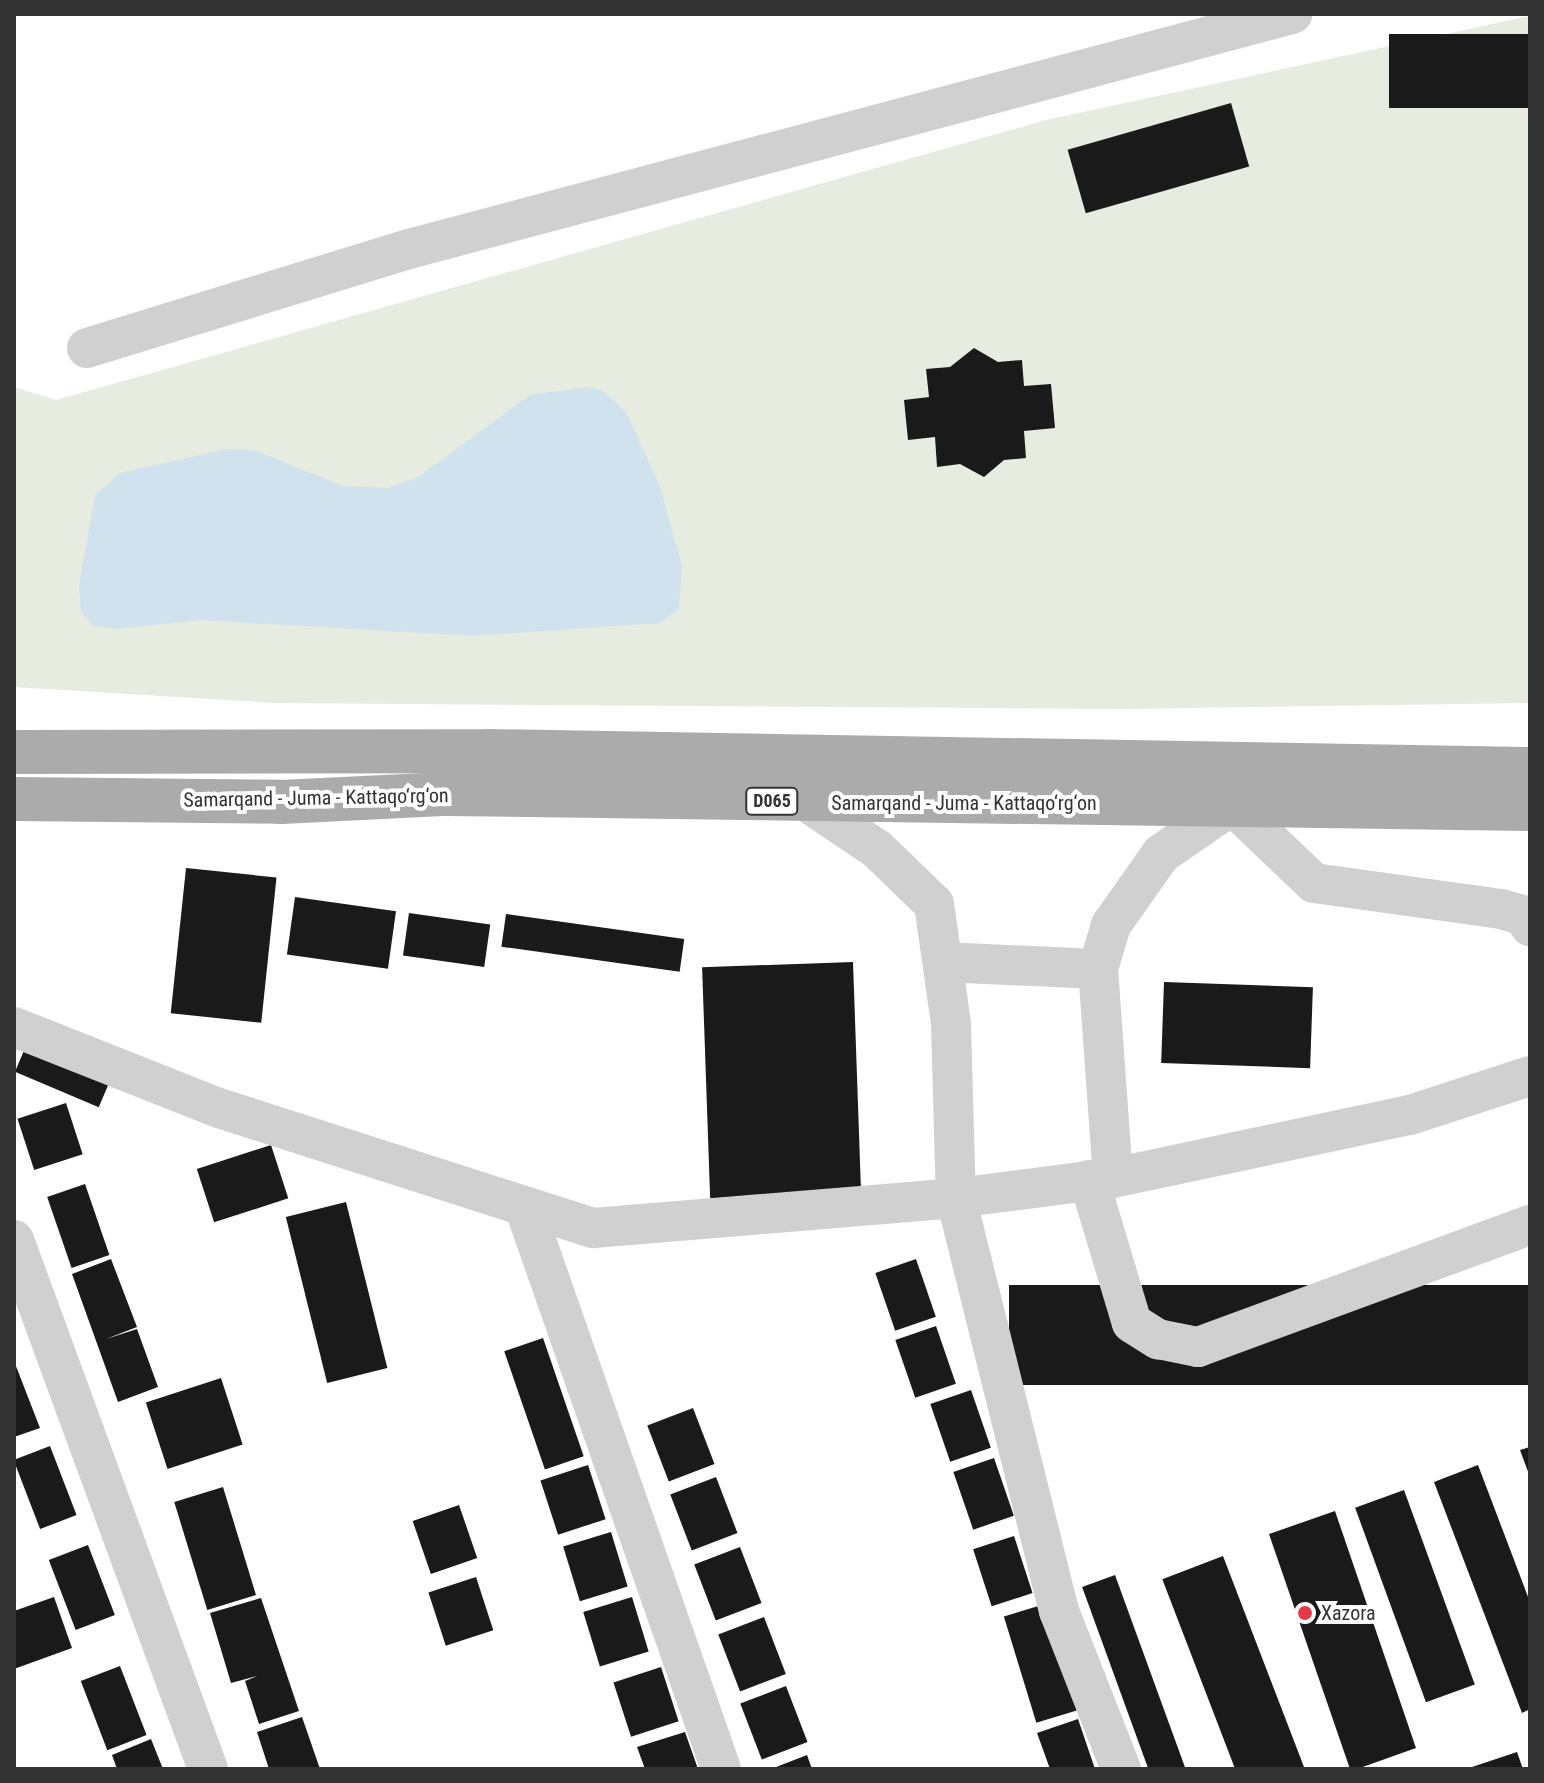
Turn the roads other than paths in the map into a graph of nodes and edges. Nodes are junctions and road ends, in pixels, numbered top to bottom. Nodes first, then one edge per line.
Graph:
1 (1292, 14) edge
2 (87, 348) dead end
3 (14, 752) edge
4 (1530, 769) edge
5 (14, 799) edge
6 (807, 802) junction
7 (1232, 805) junction
8 (1530, 809) edge
9 (1530, 926) edge
10 (943, 962) junction
11 (1098, 969) junction
12 (14, 1027) edge
13 (1530, 1076) edge
14 (1101, 1179) junction
15 (956, 1198) junction
16 (524, 1206) junction
17 (1530, 1225) edge
18 (14, 1240) edge
19 (208, 1769) edge
20 (721, 1769) edge
21 (1121, 1769) edge

1 - 2 street
3 - 4 main road, Samarqand - Juma - Kattaqo‘rg‘on / D065
5 - 6 main road, Samarqand - Juma - Kattaqo‘rg‘on / D065
6 - 7 main road, Samarqand - Juma - Kattaqo‘rg‘on / D065
6 - 10 street
7 - 8 main road, Samarqand - Juma - Kattaqo‘rg‘on / D065
7 - 9 street
7 - 11 street
10 - 11 street
10 - 15 street
11 - 14 street
12 - 16 street
13 - 14 street
14 - 15 street
14 - 17 street
15 - 16 street
15 - 21 street
16 - 20 street
18 - 19 street

